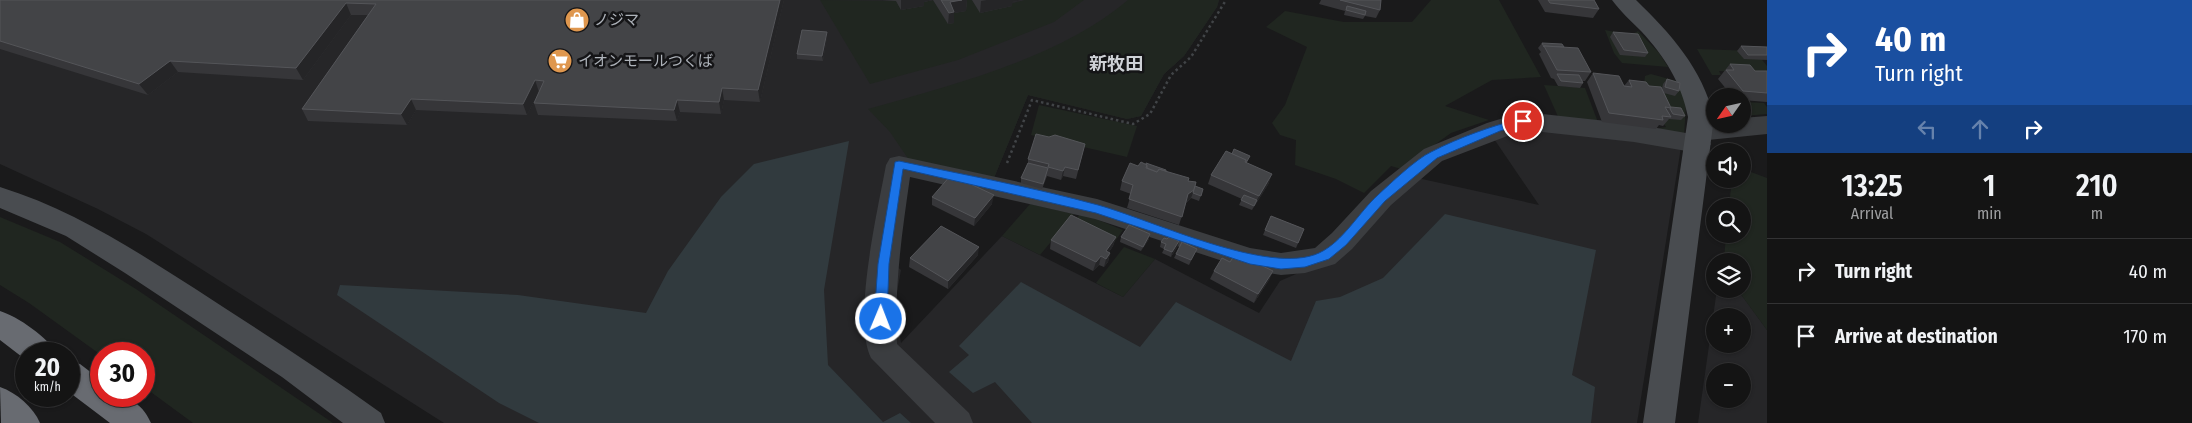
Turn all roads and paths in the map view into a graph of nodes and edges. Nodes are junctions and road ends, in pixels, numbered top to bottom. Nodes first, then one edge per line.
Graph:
1 (1226, 0) edge
2 (1623, 0) edge
3 (1767, 125) edge
4 (1698, 139) junction
5 (998, 185) junction
6 (0, 197) edge
7 (0, 323) edge
8 (26, 342) edge
9 (80, 382) edge
10 (0, 401) edge
11 (24, 423) edge
12 (135, 423) edge
13 (369, 423) edge
14 (957, 423) edge
15 (1660, 423) edge

1 - 5 path
2 - 4 street
3 - 4 street
4 - 5 street
4 - 15 street
5 - 14 street
6 - 13 street
7 - 8 highway
9 - 12 highway
10 - 11 highway

